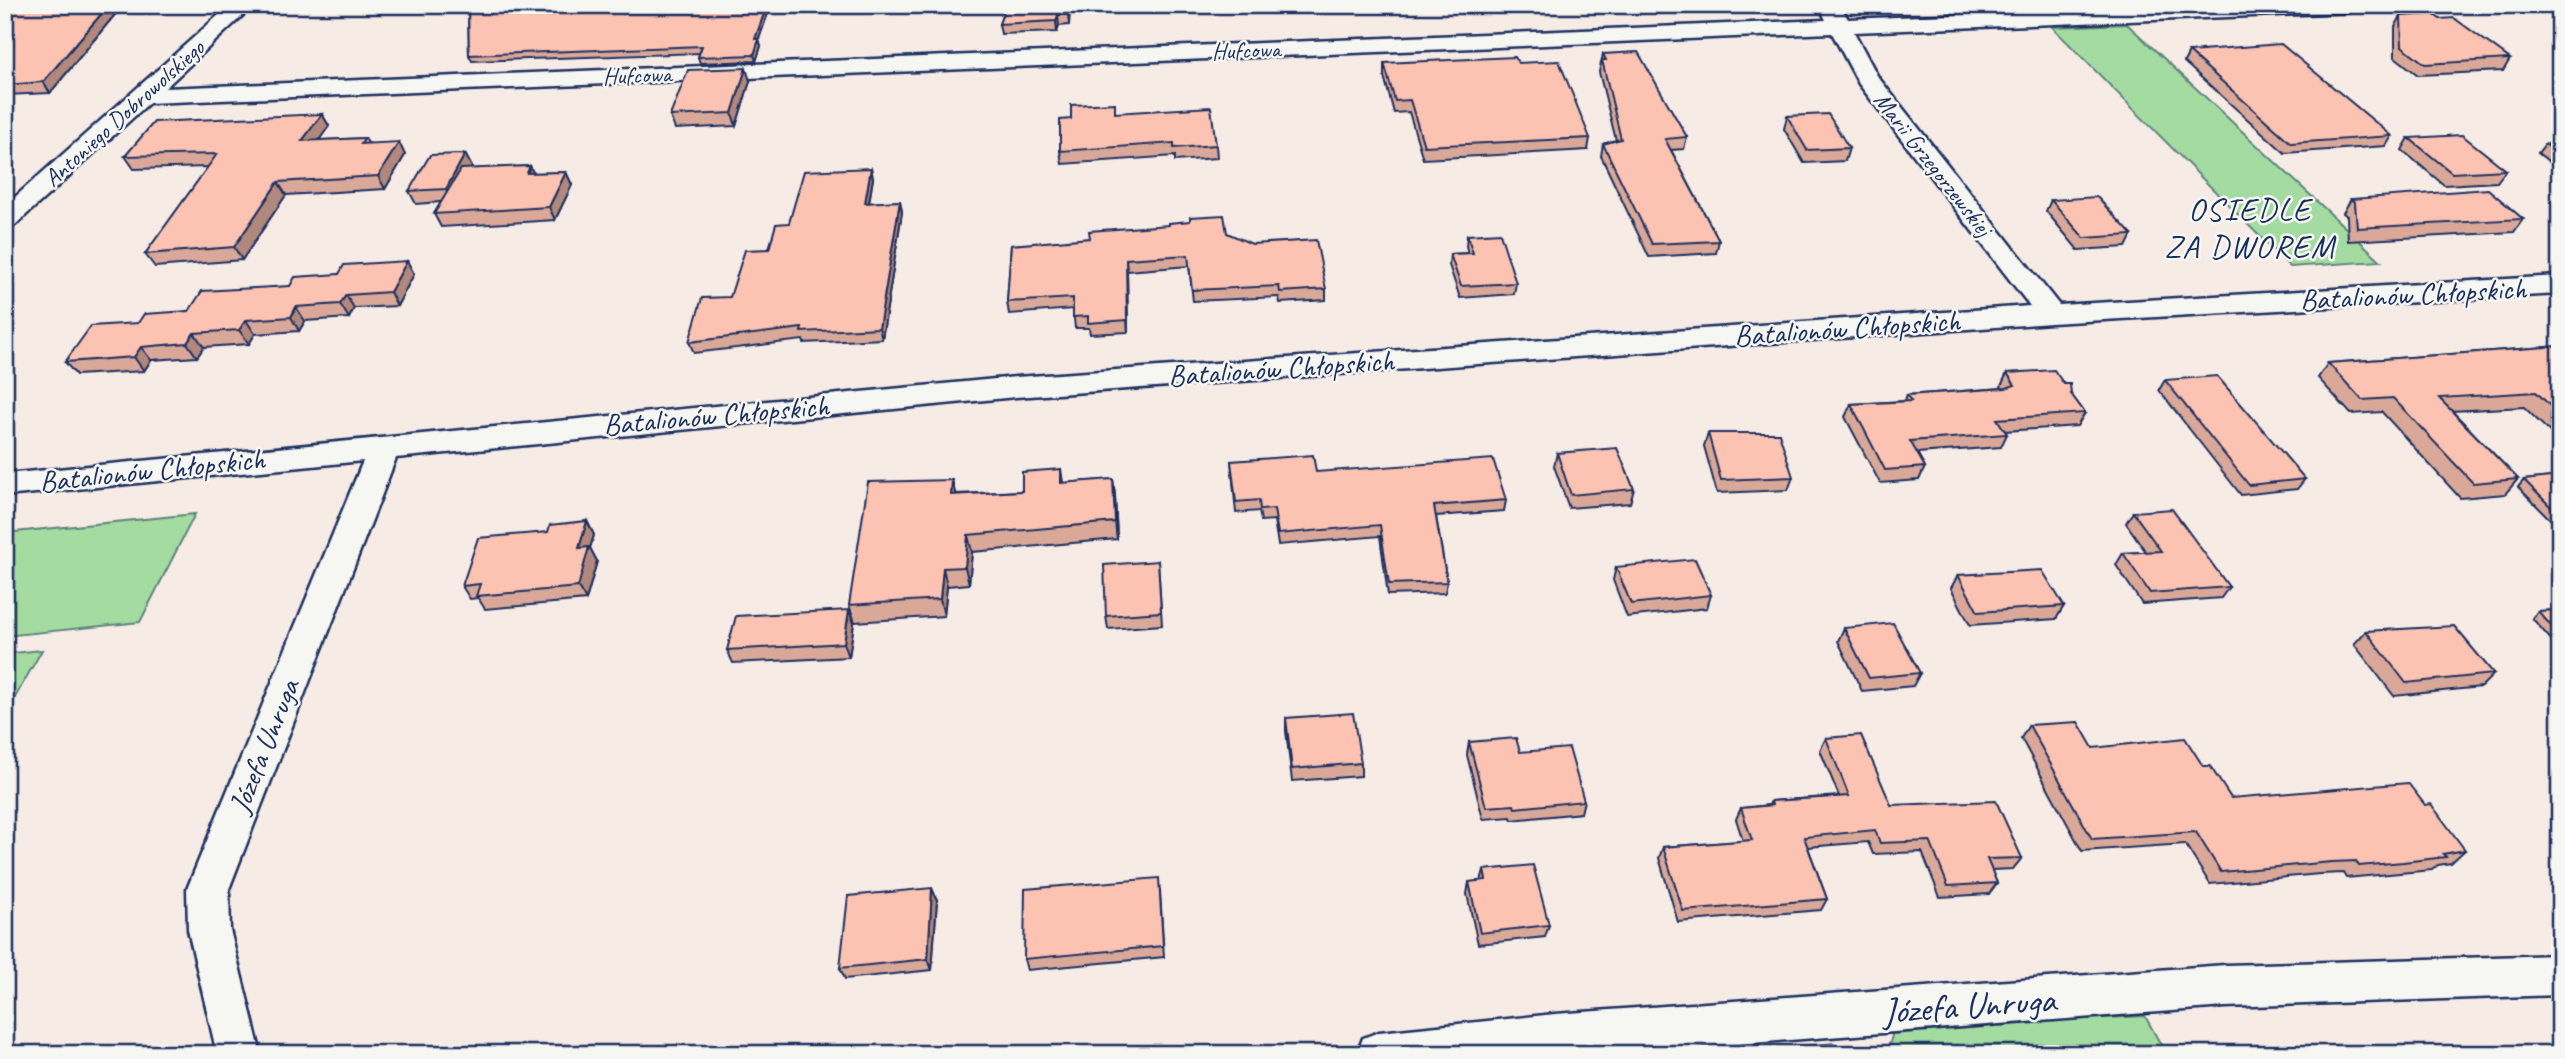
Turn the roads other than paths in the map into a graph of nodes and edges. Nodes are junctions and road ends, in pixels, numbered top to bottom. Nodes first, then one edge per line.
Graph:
1 (243, 5) edge
2 (2350, 5) edge
3 (1836, 16) edge
4 (142, 96) junction
5 (5, 220) edge
6 (2560, 285) edge
7 (2051, 314) junction
8 (385, 447) junction
9 (5, 485) edge
10 (2560, 975) edge
11 (239, 1054) edge
12 (1379, 1054) edge

1 - 4 street, Antoniego Dobrowolskiego
2 - 3 street, Hufcowa
3 - 4 street, Hufcowa
3 - 7 street, Marii Grzegorzewskiej
4 - 5 street, Antoniego Dobrowolskiego
6 - 7 street, Batalionów Chłopskich
7 - 8 street, Batalionów Chłopskich
8 - 9 street, Batalionów Chłopskich
8 - 11 street, Józefa Unruga
10 - 12 street, Józefa Unruga

